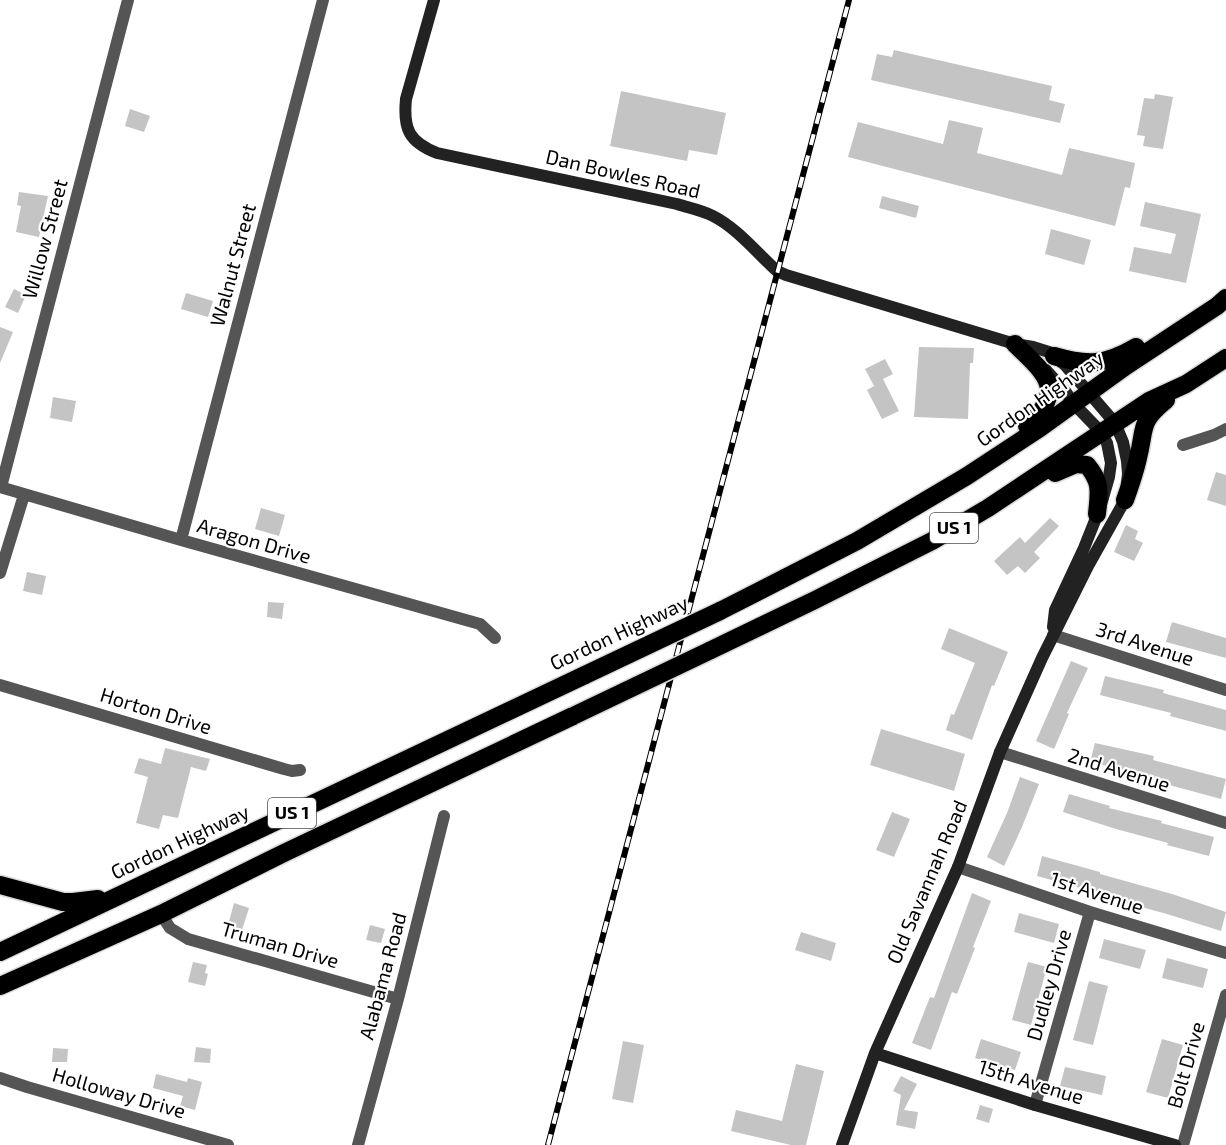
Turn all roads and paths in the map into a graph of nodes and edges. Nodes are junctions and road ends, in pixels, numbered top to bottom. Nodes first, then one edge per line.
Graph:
1 (128, 0) edge
2 (324, 0) edge
3 (434, 0) edge
4 (1226, 290) edge
5 (1226, 298) edge
6 (1015, 344) junction
7 (1054, 356) junction
8 (1226, 358) edge
9 (1186, 384) junction
10 (1089, 393) junction
11 (1074, 404) junction
12 (1108, 428) junction
13 (1226, 429) edge
14 (1183, 446) dead end
15 (985, 464) junction
16 (0, 487) edge
17 (1017, 489) junction
18 (24, 495) junction
19 (1125, 500) junction
20 (1097, 514) junction
21 (181, 540) junction
22 (0, 573) edge
23 (1053, 635) junction
24 (495, 638) dead end
25 (0, 685) edge
26 (1226, 690) edge
27 (1000, 752) junction
28 (300, 770) dead end
29 (444, 816) dead end
30 (1226, 823) edge
31 (958, 867) junction
32 (0, 885) edge
33 (115, 898) junction
34 (1090, 912) junction
35 (161, 914) junction
36 (0, 952) edge
37 (1226, 953) edge
38 (0, 986) edge
39 (1226, 995) edge
40 (398, 999) junction
41 (875, 1053) junction
42 (0, 1078) edge
43 (1035, 1104) junction
44 (228, 1145) edge
45 (358, 1145) edge
46 (842, 1145) edge
47 (1175, 1145) edge
48 (1183, 1145) edge

1 - 16 street, Willow Street
2 - 21 street, Walnut Street
3 - 6 street, Dan Bowles Road
4 - 7 highway
5 - 10 highway, Gordon Highway / US 1
6 - 7 street, Dan Bowles Road
6 - 11 street, Dan Bowles Road
6 - 15 highway
7 - 10 street, Dan Bowles Road
8 - 9 highway, US 1
9 - 12 highway, US 1
9 - 19 highway
10 - 11 highway, Gordon Highway / US 1
10 - 12 street, Old Savannah Road
11 - 12 street, Old Savannah Road
11 - 15 highway, Gordon Highway / US 1
12 - 17 highway, US 1
12 - 19 street, Old Savannah Road
12 - 20 street, Old Savannah Road
13 - 14 street
15 - 33 highway, Gordon Highway / US 1, bridge
16 - 18 street, Aragon Drive
17 - 20 highway
17 - 35 highway, US 1, bridge
18 - 21 street, Aragon Drive
18 - 22 street
19 - 23 street, Old Savannah Road
20 - 23 street, Old Savannah Road
21 - 24 street, Aragon Drive
23 - 26 street, 3rd Avenue
23 - 27 street, Old Savannah Road
25 - 28 street, Horton Drive
27 - 30 street, 2nd Avenue
27 - 31 street, Old Savannah Road
29 - 40 street, Alabama Road
31 - 34 street, 1st Avenue
31 - 41 street, Old Savannah Road
32 - 33 highway
33 - 36 highway, Gordon Highway / US 1
34 - 37 street, 1st Avenue
34 - 43 street, Dudley Drive
35 - 38 highway, US 1
35 - 40 street, Truman Drive
39 - 48 street, Bolt Drive
40 - 45 street, Alabama Road
41 - 43 street, 15th Avenue
41 - 46 street, Old Savannah Road
42 - 44 street, Holloway Drive
43 - 47 street, 15th Avenue

